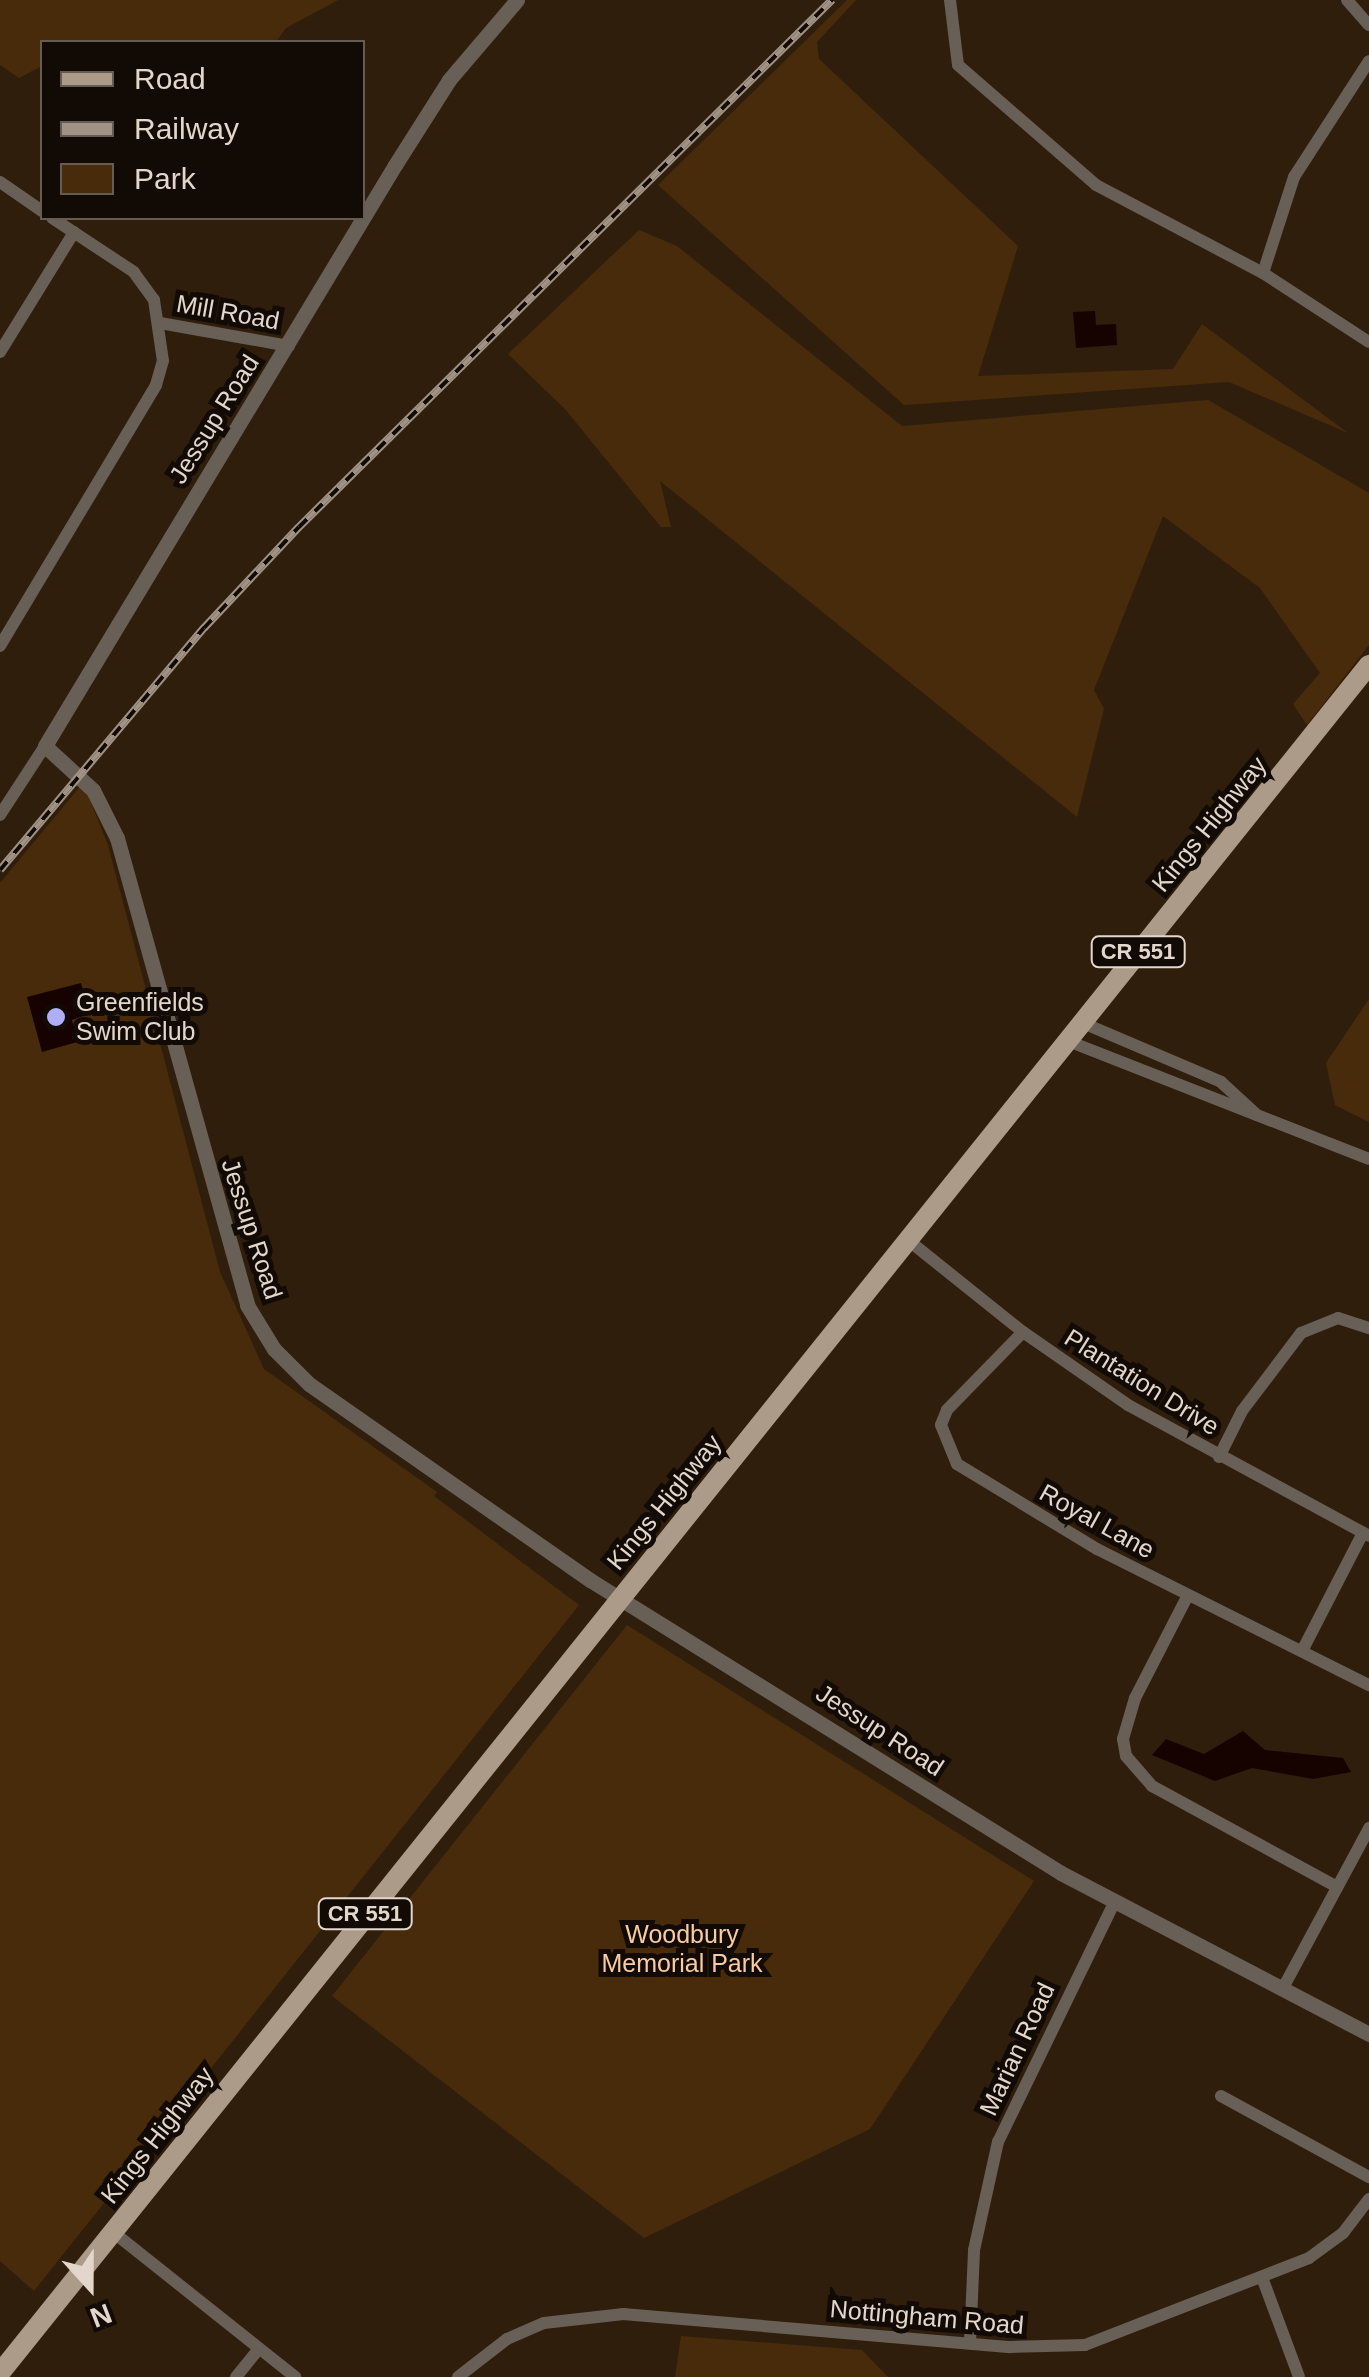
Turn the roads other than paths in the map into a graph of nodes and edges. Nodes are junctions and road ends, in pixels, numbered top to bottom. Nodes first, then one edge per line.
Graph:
1 (518, 0) edge
2 (950, 0) edge
3 (1347, 0) edge
4 (1369, 25) edge
5 (1369, 62) edge
6 (0, 182) edge
7 (40, 210) edge
8 (55, 220) edge
9 (365, 220) edge
10 (365, 220) edge
11 (74, 232) junction
12 (1263, 273) junction
13 (160, 323) junction
14 (1369, 342) edge
15 (289, 346) junction
16 (0, 352) edge
17 (0, 646) edge
18 (1369, 665) edge
19 (46, 746) junction
20 (2, 808) edge
21 (1083, 1023) junction
22 (1068, 1041) junction
23 (1258, 1116) junction
24 (1369, 1159) edge
25 (908, 1240) junction
26 (1369, 1328) edge
27 (1023, 1332) junction
28 (1219, 1456) junction
29 (1366, 1534) edge
30 (1188, 1596) junction
31 (620, 1598) junction
32 (1302, 1651) junction
33 (1369, 1685) edge
34 (1369, 1828) edge
35 (1337, 1887) junction
36 (1114, 1902) junction
37 (1283, 1988) junction
38 (1369, 2034) edge
39 (1220, 2096) dead end
40 (1369, 2177) edge
41 (1369, 2200) edge
42 (113, 2232) junction
43 (1263, 2280) junction
44 (970, 2343) junction
45 (259, 2349) junction
46 (0, 2373) edge
47 (236, 2377) edge
48 (295, 2377) edge
49 (458, 2377) edge
50 (1299, 2377) edge

1 - 10 street, Jessup Road
2 - 12 street
3 - 4 street
5 - 12 street
6 - 7 street
8 - 11 street
9 - 15 street, Jessup Road
11 - 13 street
11 - 16 street
12 - 14 street
13 - 15 street, Mill Road
13 - 17 street
15 - 19 street, Jessup Road
18 - 21 main road, Kings Highway / CR 551
19 - 20 street
19 - 31 street, Jessup Road
21 - 22 main road, Kings Highway / CR 551
21 - 23 street
22 - 23 street
22 - 25 main road, Kings Highway / CR 551
23 - 24 street
25 - 27 street, Plantation Drive
25 - 31 main road, Kings Highway / CR 551
26 - 28 street
27 - 28 street, Plantation Drive
27 - 30 street, Royal Lane
28 - 29 street, Plantation Drive
29 - 32 street
30 - 32 street, Royal Lane
30 - 35 street
31 - 36 street, Jessup Road
31 - 42 main road, Kings Highway / CR 551
32 - 33 street, Royal Lane
34 - 35 street
35 - 37 street
36 - 37 street, Jessup Road
36 - 44 street, Marian Road
37 - 38 street, Jessup Road
39 - 40 street
41 - 43 street, Nottingham Road
42 - 45 street
42 - 46 main road, Kings Highway / CR 551
43 - 44 street, Nottingham Road
43 - 50 street
44 - 49 street, Nottingham Road
45 - 47 street
45 - 48 street

